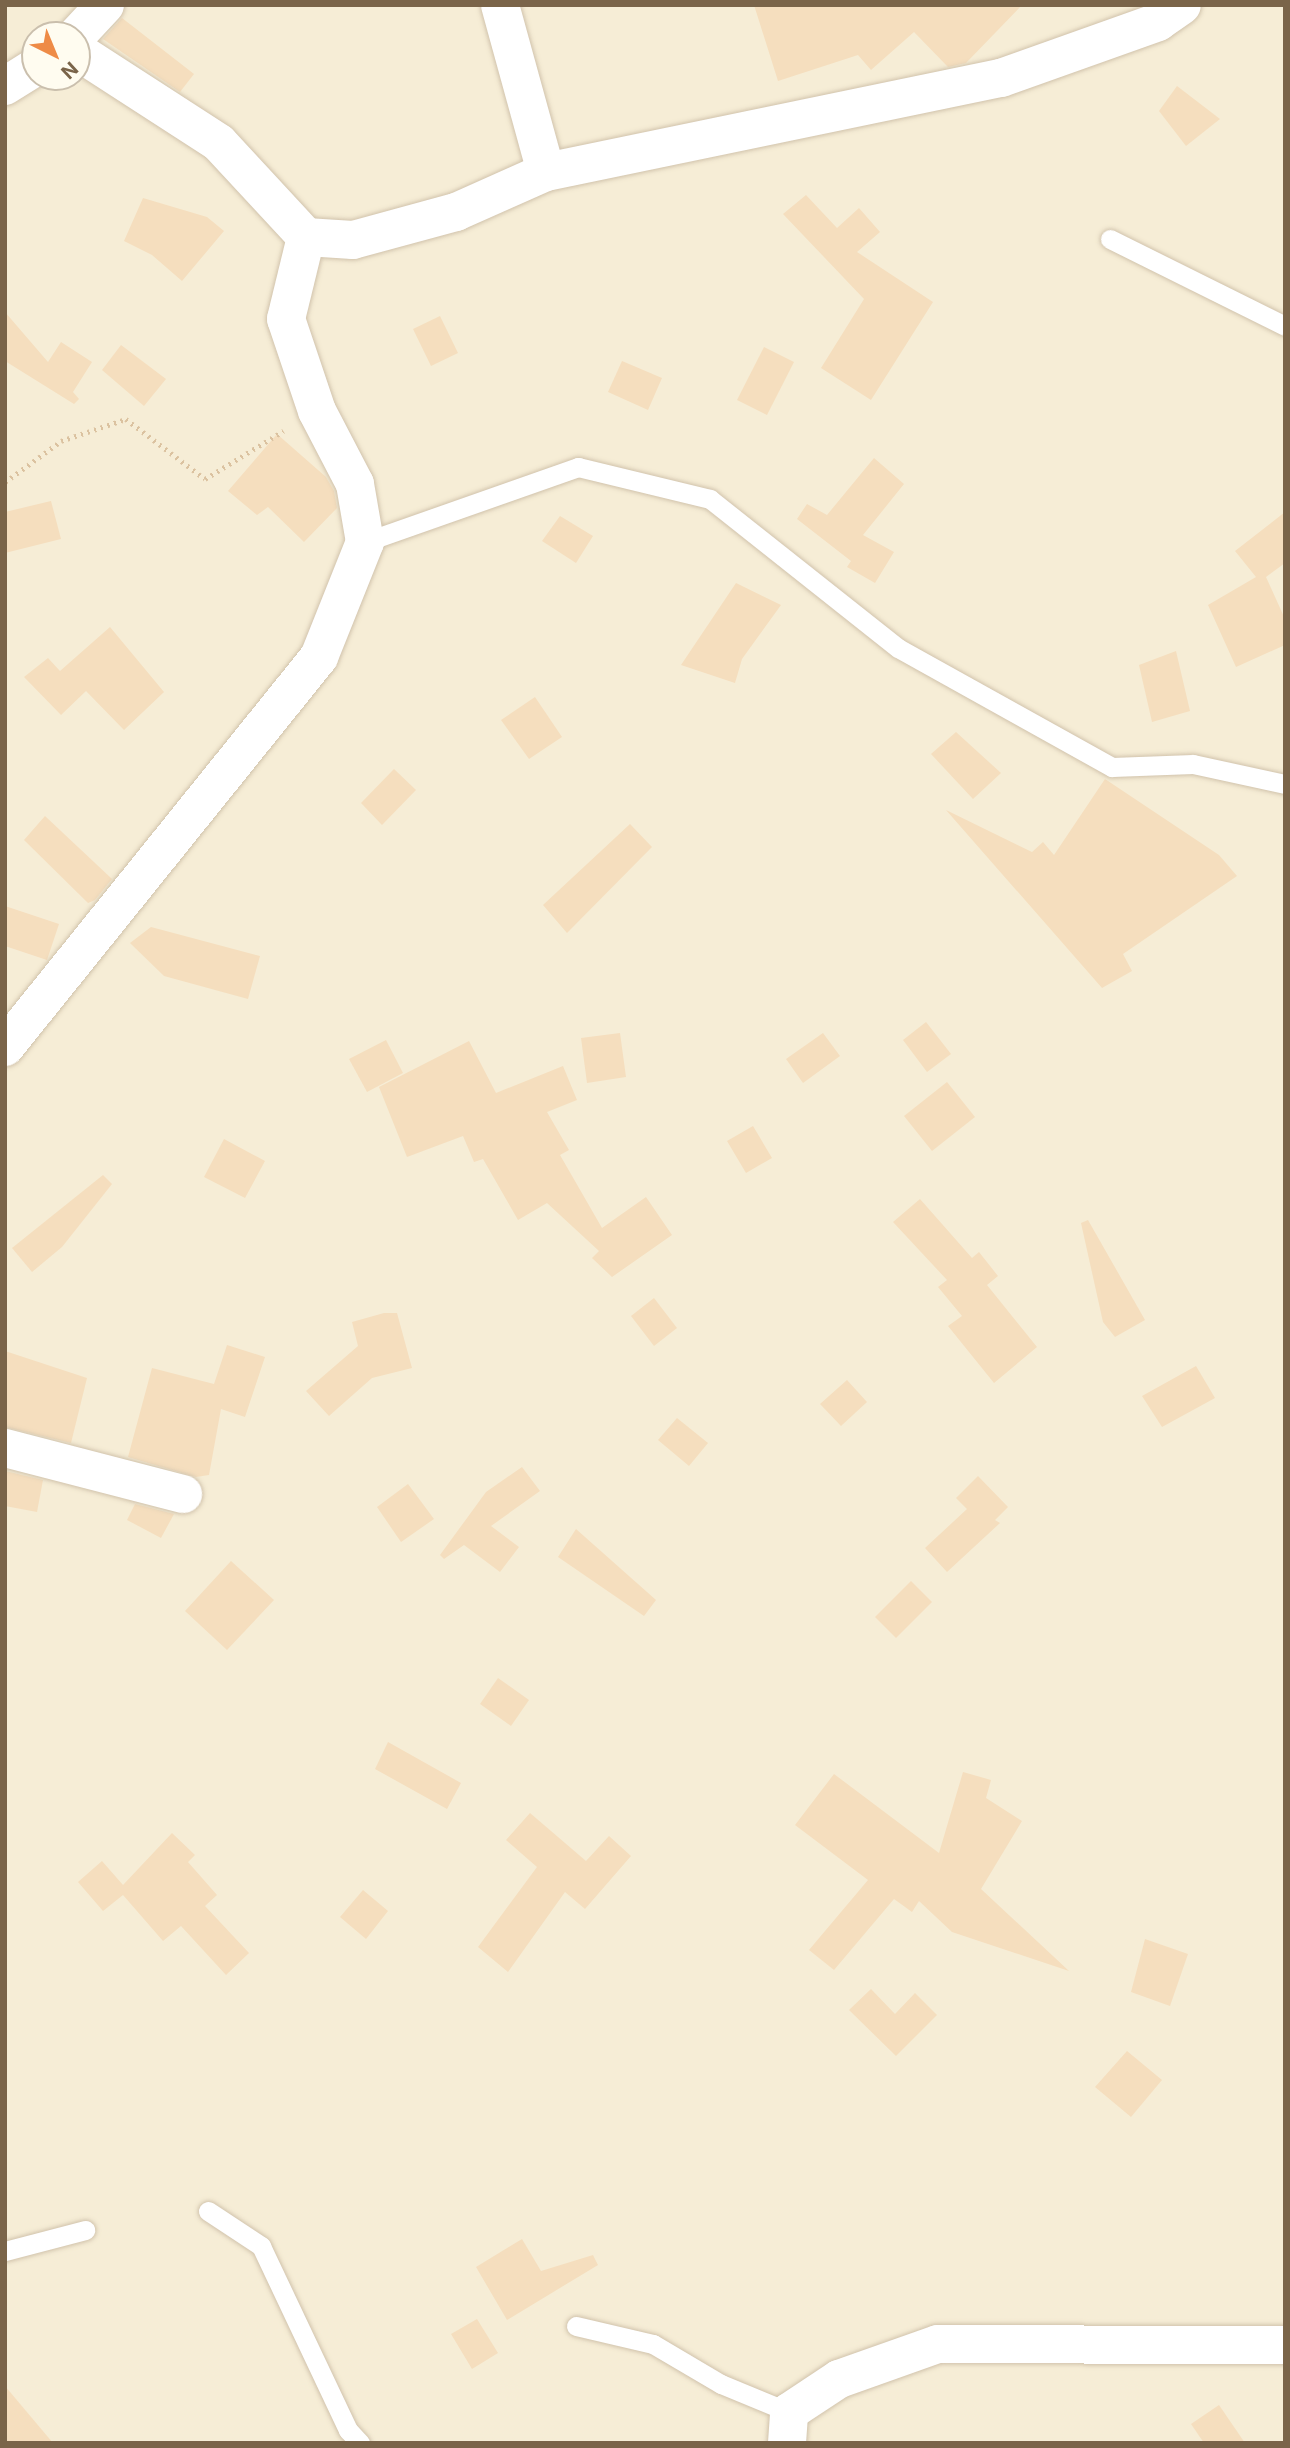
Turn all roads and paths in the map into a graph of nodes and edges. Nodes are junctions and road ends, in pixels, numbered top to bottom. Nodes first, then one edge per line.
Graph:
1 (105, 5) edge
2 (500, 5) edge
3 (1182, 5) edge
4 (90, 21) edge
5 (91, 60) edge
6 (21, 76) edge
7 (5, 86) edge
8 (546, 172) junction
9 (306, 237) junction
10 (1110, 239) dead end
11 (1285, 326) edge
12 (317, 411) junction
13 (5, 482) edge
14 (365, 542) junction
15 (1285, 784) edge
16 (8, 1038) edge
17 (5, 1448) edge
18 (183, 1494) dead end
19 (208, 2211) dead end
20 (85, 2230) dead end
21 (5, 2251) edge
22 (576, 2326) dead end
23 (1285, 2345) edge
24 (788, 2427) edge
25 (360, 2443) edge

1 - 4 street
2 - 8 street
3 - 8 street
5 - 9 street
6 - 7 street
8 - 9 street
9 - 12 street
10 - 11 lane
12 - 13 path
12 - 14 street
14 - 15 lane
14 - 16 street
17 - 18 street
19 - 25 lane
20 - 21 lane
22 - 24 lane
23 - 24 street

